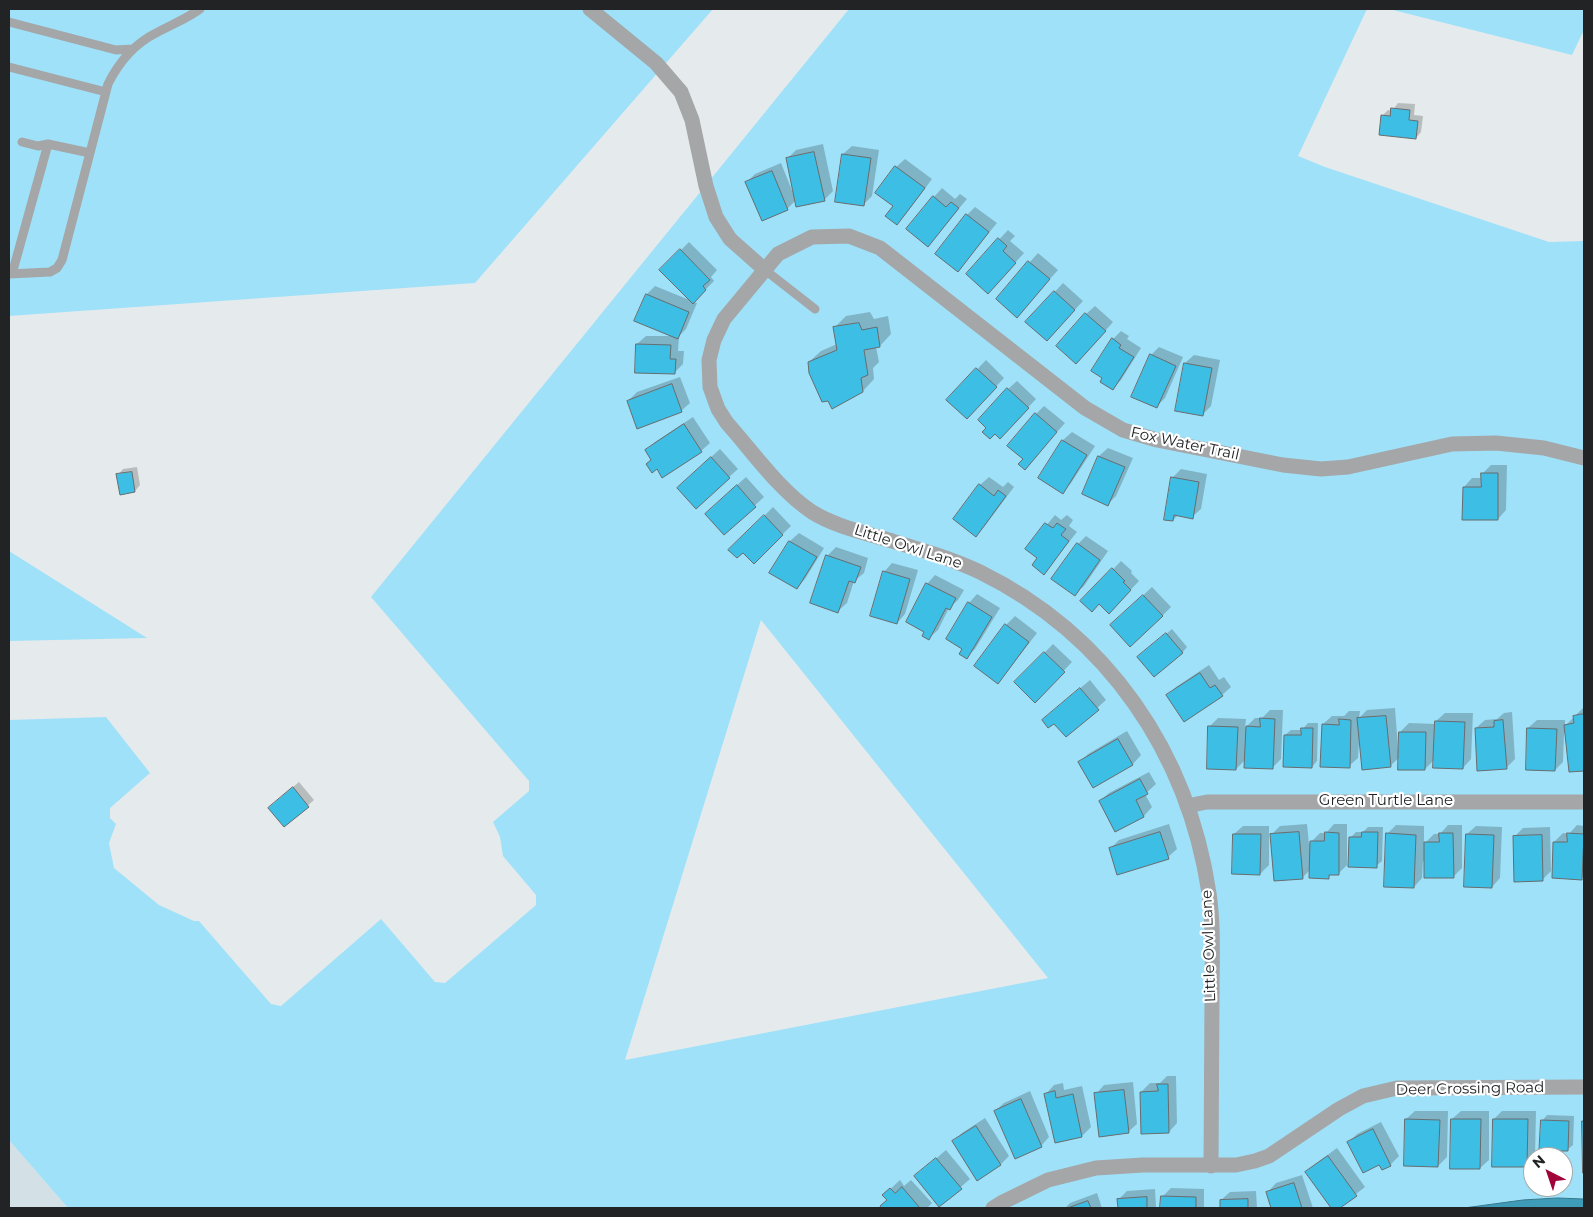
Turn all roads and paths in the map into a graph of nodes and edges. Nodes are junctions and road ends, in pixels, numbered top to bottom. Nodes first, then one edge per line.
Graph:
1 (200, 9) edge
2 (590, 9) edge
3 (9, 22) edge
4 (133, 49) junction
5 (9, 67) edge
6 (106, 92) junction
7 (22, 142) dead end
8 (48, 144) junction
9 (90, 153) junction
10 (765, 270) junction
11 (10, 274) edge
12 (814, 309) dead end
13 (1584, 458) edge
14 (1584, 802) edge
15 (1187, 806) junction
16 (1584, 1087) edge
17 (1211, 1166) junction
18 (993, 1208) edge

1 - 4 lane
2 - 10 street
3 - 4 lane
4 - 6 lane
5 - 6 lane
6 - 9 lane
7 - 8 lane
8 - 9 lane
8 - 11 lane
9 - 11 lane
10 - 12 lane
10 - 13 street, Fox Water Trail
10 - 15 street, Little Owl Lane
14 - 15 street, Green Turtle Lane
15 - 17 street, Little Owl Lane
16 - 17 street, Deer Crossing Road
17 - 18 street, Deer Crossing Road

